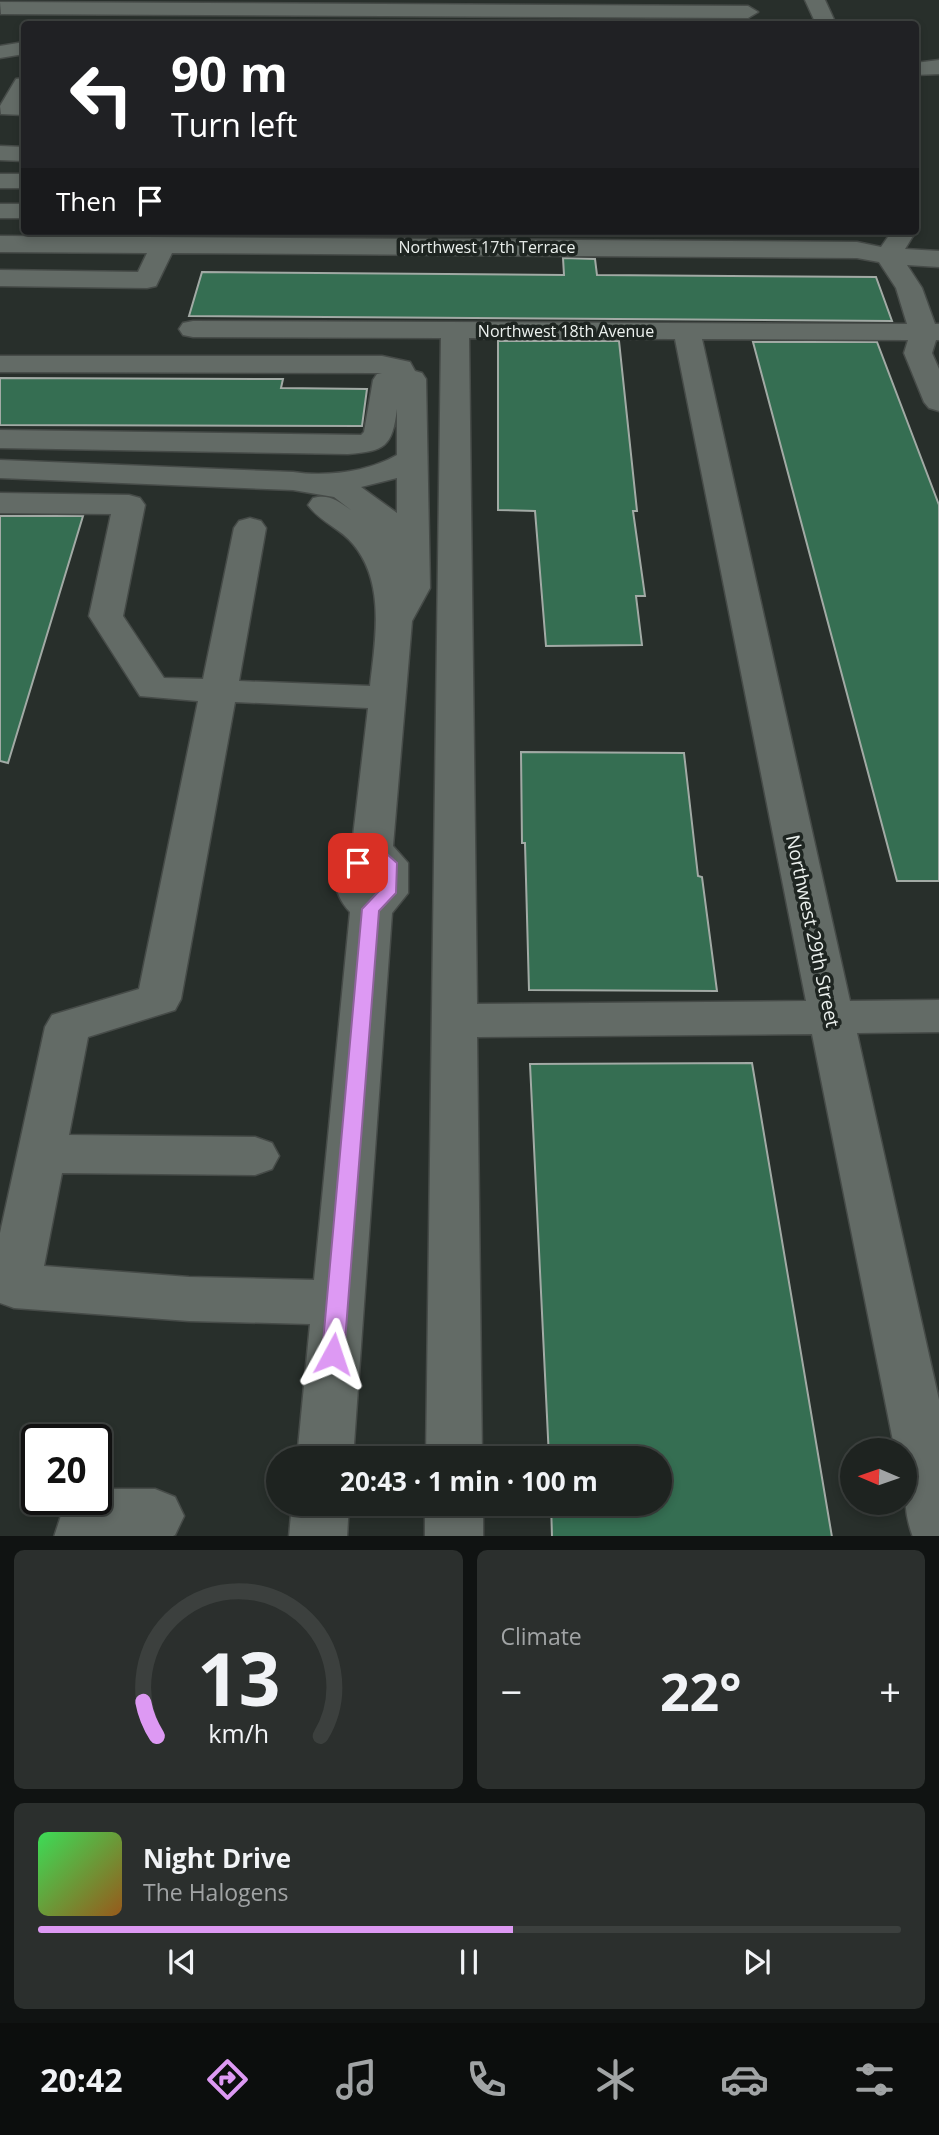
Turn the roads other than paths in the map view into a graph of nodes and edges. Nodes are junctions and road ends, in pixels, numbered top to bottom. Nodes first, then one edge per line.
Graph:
1 (6, 0) edge
2 (815, 0) edge
3 (0, 9) edge
4 (748, 12) edge
5 (825, 21) edge
6 (21, 48) edge
7 (0, 52) edge
8 (939, 66) edge
9 (919, 69) edge
10 (21, 89) edge
11 (21, 109) edge
12 (0, 124) edge
13 (21, 124) edge
14 (0, 153) edge
15 (21, 154) edge
16 (0, 181) edge
17 (21, 181) edge
18 (0, 211) edge
19 (21, 211) edge
20 (901, 235) edge
21 (19, 239) edge
22 (163, 245) junction
23 (888, 256) junction
24 (939, 259) edge
25 (0, 278) edge
26 (193, 329) dead end
27 (455, 330) junction
28 (687, 332) junction
29 (932, 332) edge
30 (0, 364) edge
31 (401, 377) junction
32 (939, 402) edge
33 (0, 439) edge
34 (414, 458) junction
35 (0, 469) edge
36 (307, 485) junction
37 (0, 503) edge
38 (250, 528) dead end
39 (413, 559) junction
40 (395, 621) junction
41 (218, 690) junction
42 (386, 698) junction
43 (831, 1016) junction
44 (939, 1016) edge
45 (455, 1021) junction
46 (42, 1154) junction
47 (255, 1156) dead end
48 (338, 1303) junction
49 (326, 1446) edge
50 (454, 1446) edge
51 (155, 1516) dead end
52 (320, 1516) edge
53 (454, 1516) edge
54 (939, 1529) edge
55 (83, 1536) edge
56 (318, 1536) edge
57 (454, 1536) edge

1 - 3 street
2 - 5 street
3 - 4 street
6 - 7 street
8 - 9 street
10 - 11 street
12 - 13 street
14 - 15 street
16 - 17 street
18 - 19 street
20 - 23 street
21 - 22 street, Northwest 17th Terrace
22 - 23 street, Northwest 17th Terrace
22 - 25 street
23 - 24 street, Northwest 17th Terrace
23 - 29 street
26 - 27 street, Northwest 18th Avenue
27 - 28 street, Northwest 18th Avenue
27 - 45 street
28 - 29 street, Northwest 18th Avenue
28 - 43 street, Northwest 29th Street
29 - 32 street
30 - 31 street
31 - 33 street
31 - 34 street
34 - 36 street
34 - 39 street
35 - 36 street
36 - 39 street
36 - 40 street
37 - 41 street
38 - 41 street
39 - 40 street
40 - 42 street
41 - 42 street
41 - 46 street
42 - 48 street
43 - 44 street
43 - 45 street
43 - 54 street, Northwest 29th Street
45 - 50 street
46 - 47 street
46 - 48 street
48 - 49 street
51 - 55 street
52 - 56 street
53 - 57 street

